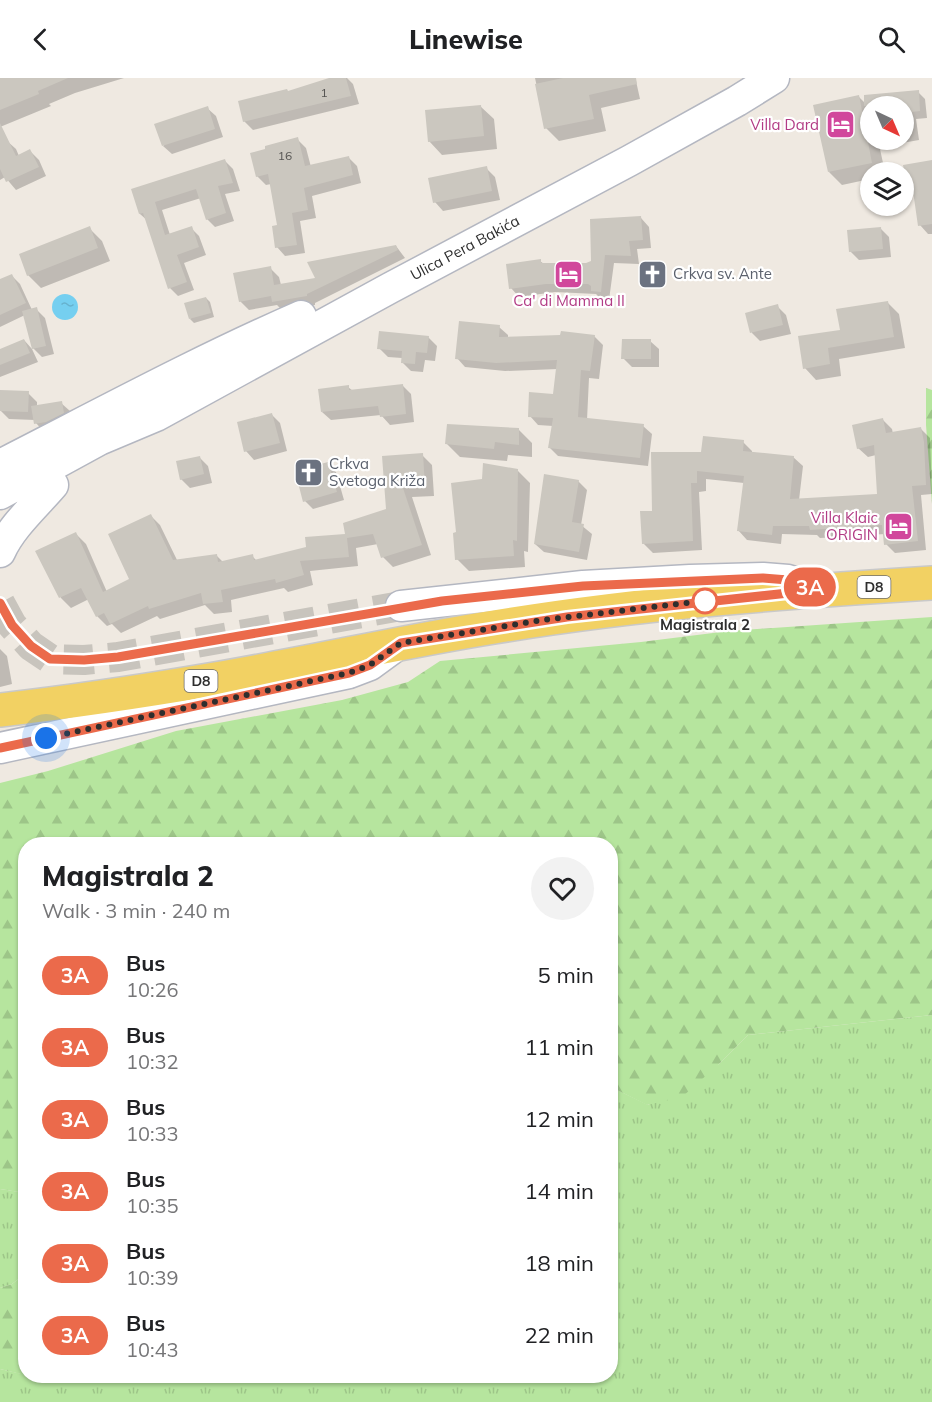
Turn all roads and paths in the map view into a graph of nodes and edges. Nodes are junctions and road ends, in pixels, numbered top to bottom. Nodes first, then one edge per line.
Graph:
1 (774, 78) edge
2 (390, 288) junction
3 (156, 416) junction
4 (0, 465) edge
5 (53, 485) junction
6 (0, 494) edge
7 (0, 515) edge
8 (0, 552) edge
9 (932, 583) edge
10 (816, 590) junction
11 (401, 606) tunnel mouth
12 (401, 643) junction
13 (0, 710) edge
14 (0, 748) edge

1 - 2 main road, Ulica Pera Bakića
2 - 3 main road, Ulica Pera Bakića
2 - 4 main road
3 - 5 main road
3 - 6 main road
5 - 7 main road
5 - 8 main road
9 - 10 main road, D8
10 - 11 main road
10 - 12 main road, D8
12 - 13 main road, D8
12 - 14 main road

